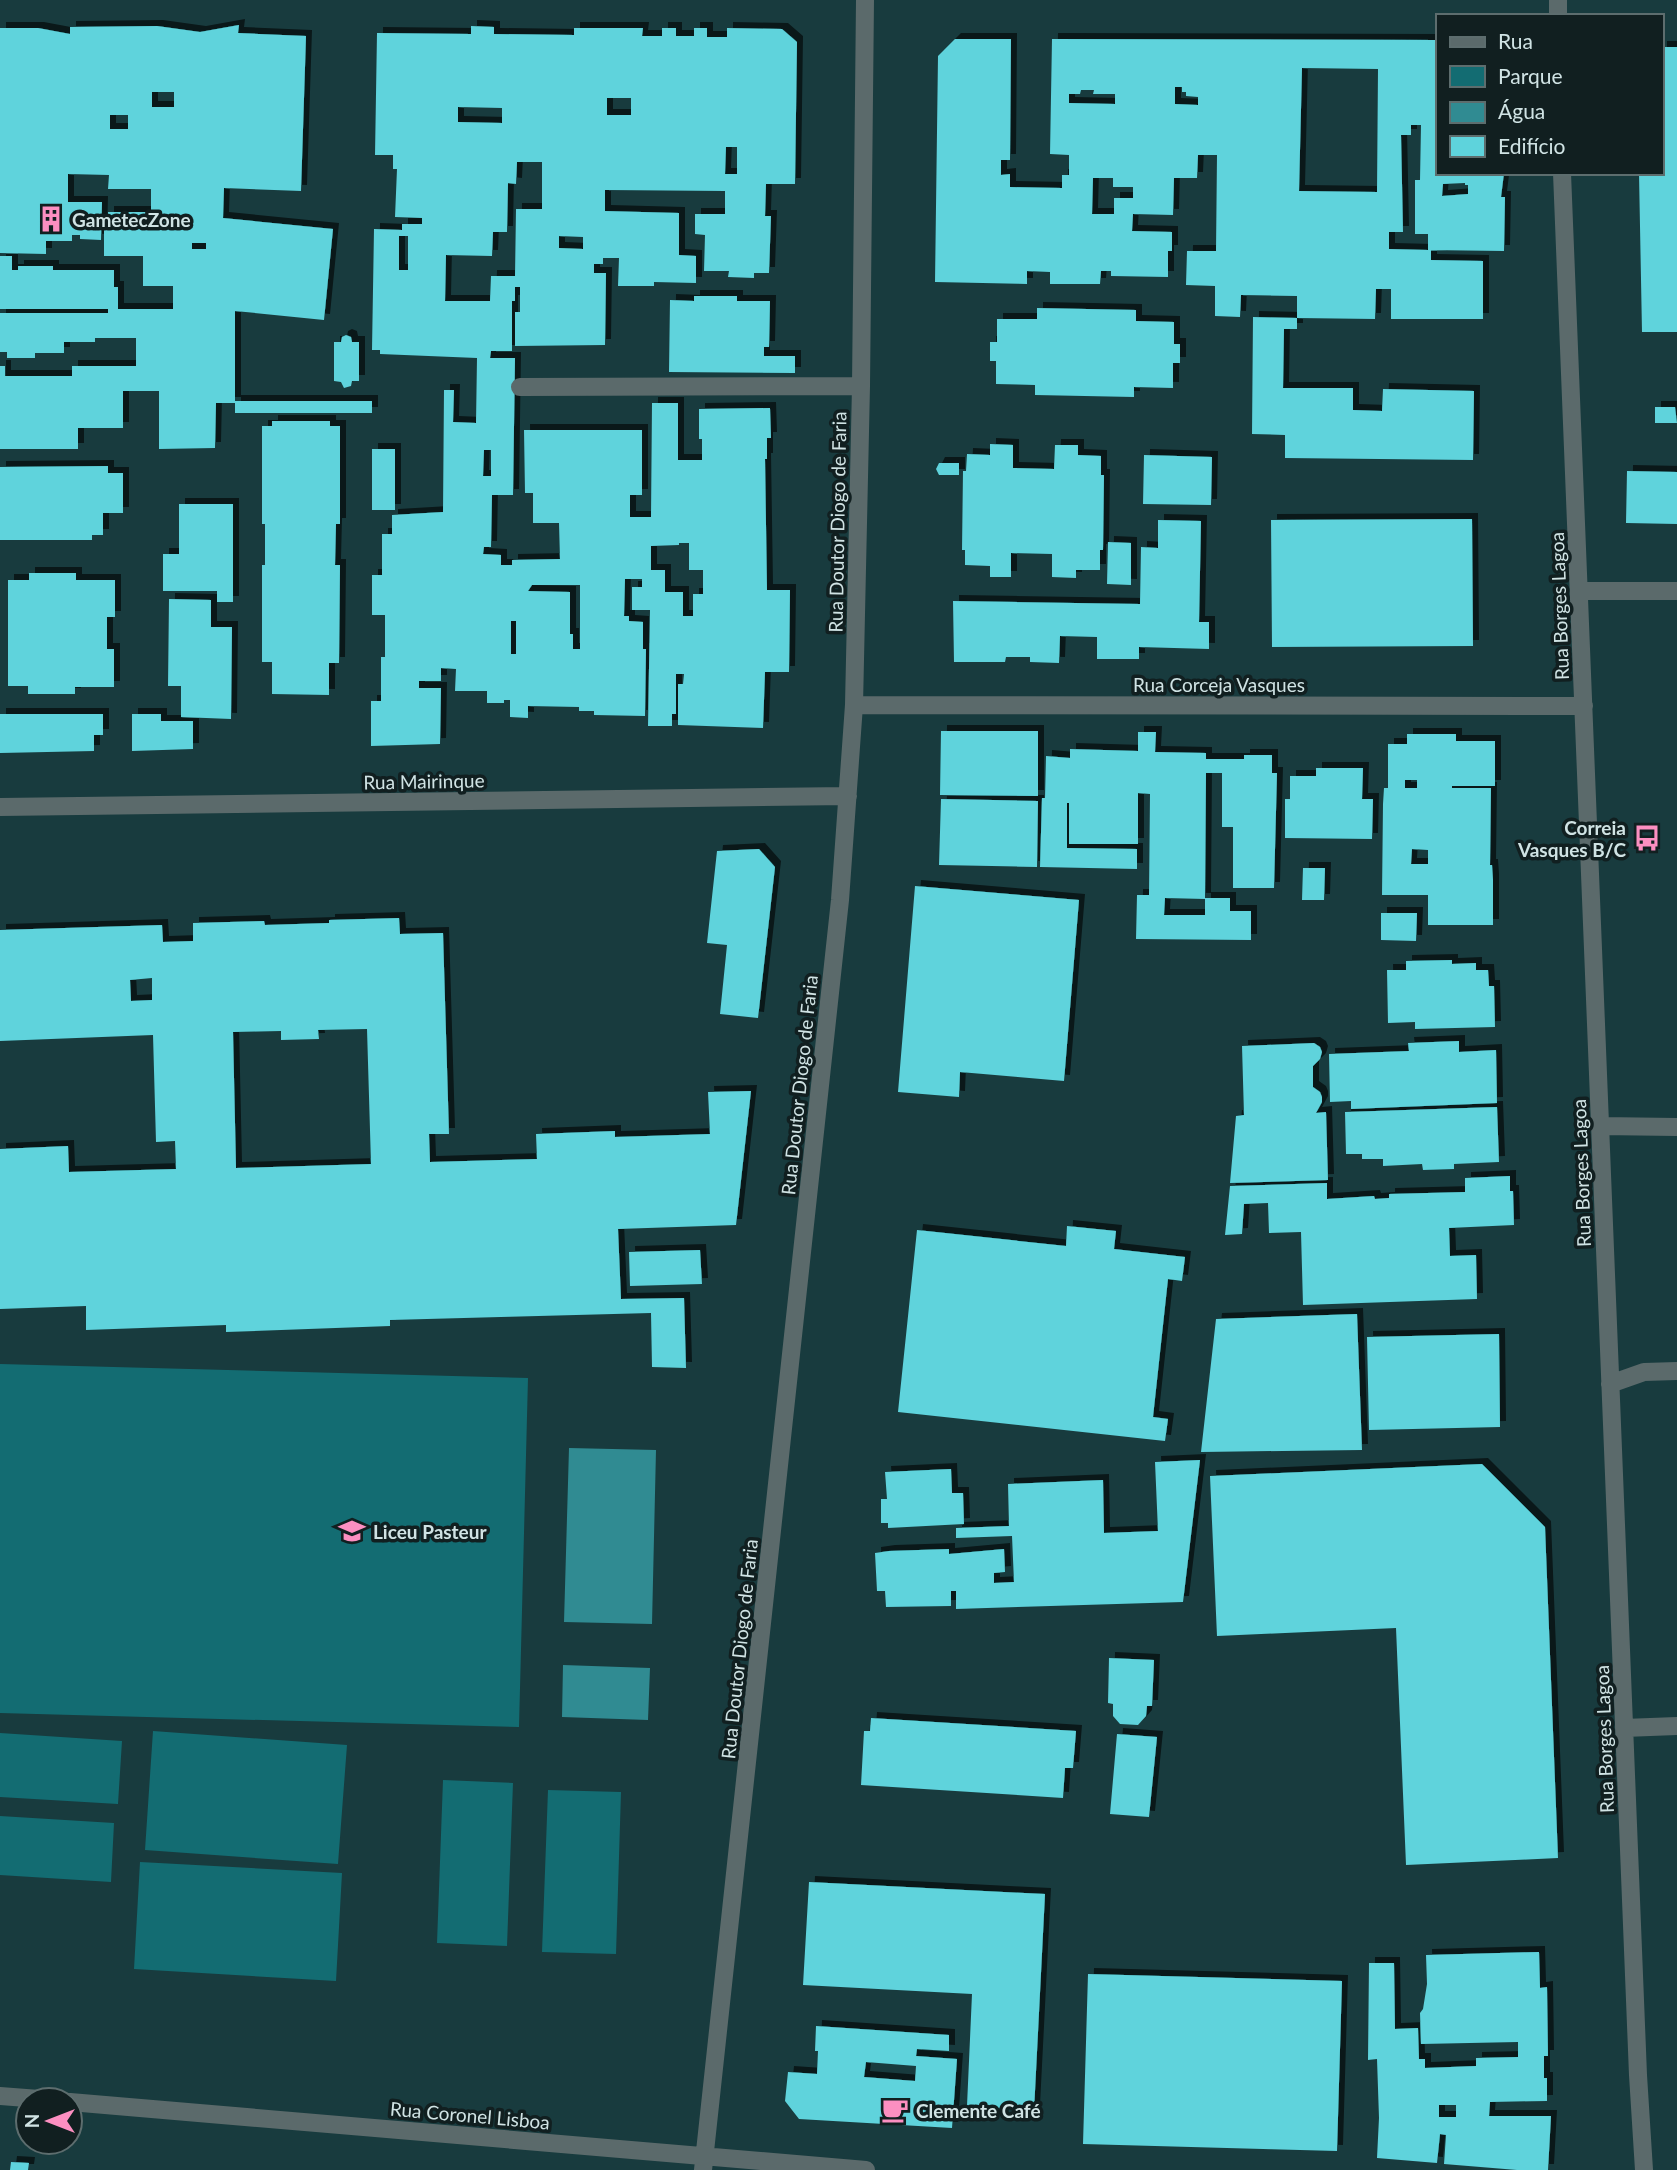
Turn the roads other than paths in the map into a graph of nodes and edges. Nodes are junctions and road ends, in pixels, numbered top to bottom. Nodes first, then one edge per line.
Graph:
1 (865, 0) edge
2 (1562, 175) edge
3 (861, 386) junction
4 (520, 387) dead end
5 (1579, 591) junction
6 (1677, 592) edge
7 (854, 705) junction
8 (1584, 706) junction
9 (848, 796) junction
10 (0, 807) edge
11 (1600, 1126) junction
12 (1677, 1126) edge
13 (1677, 1371) edge
14 (1610, 1384) junction
15 (1677, 1726) edge
16 (1624, 1728) junction
17 (84, 2103) edge
18 (703, 2163) edge
19 (866, 2170) edge
20 (1644, 2170) edge

1 - 3 street, Rua Doutor Diogo de Faria
2 - 5 street, Rua Borges Lagoa
3 - 4 street
3 - 7 street, Rua Doutor Diogo de Faria
5 - 6 street
5 - 8 street, Rua Borges Lagoa
7 - 8 street, Rua Corceja Vasques
7 - 9 street, Rua Doutor Diogo de Faria
8 - 11 street, Rua Borges Lagoa
9 - 10 street, Rua Mairinque
9 - 18 street, Rua Doutor Diogo de Faria
11 - 12 street
11 - 14 street, Rua Borges Lagoa
13 - 14 street
14 - 16 street, Rua Borges Lagoa
15 - 16 street
16 - 20 street, Rua Borges Lagoa
17 - 18 street, Rua Coronel Lisboa
18 - 19 street, Rua Coronel Lisboa

